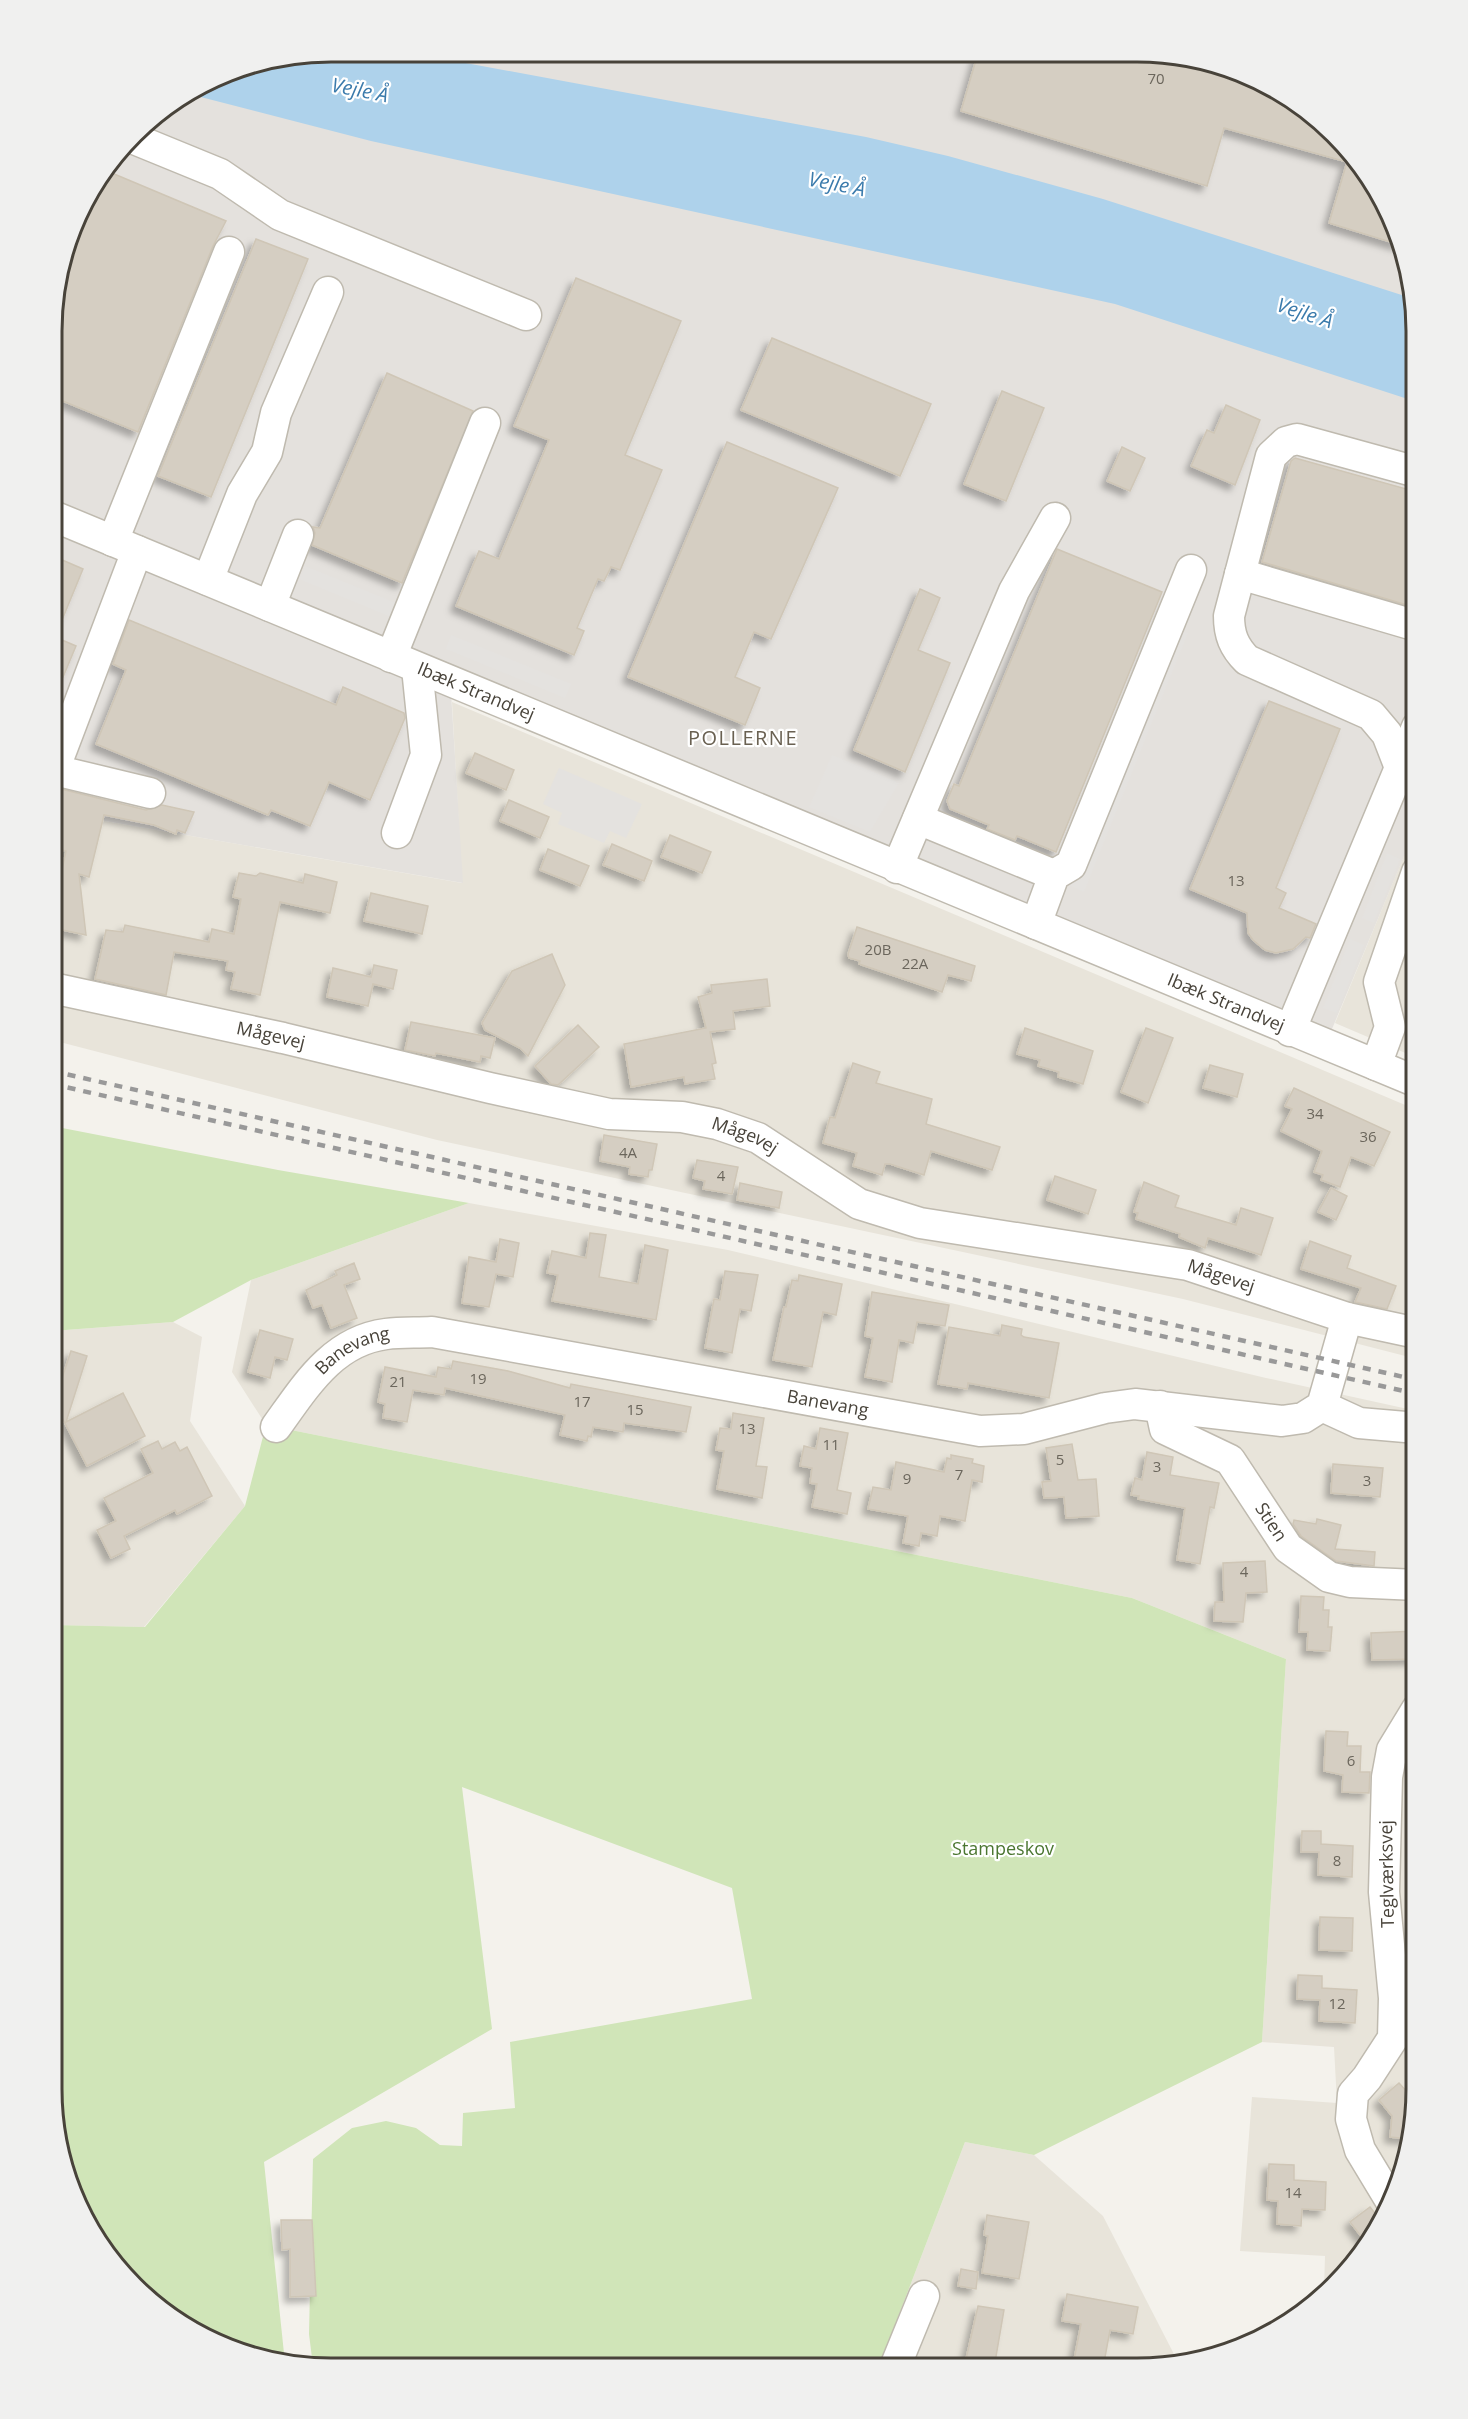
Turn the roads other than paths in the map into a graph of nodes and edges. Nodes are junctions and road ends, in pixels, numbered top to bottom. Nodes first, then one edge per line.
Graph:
1 (139, 141) edge
2 (229, 252) dead end
3 (328, 292) dead end
4 (526, 315) dead end
5 (485, 423) dead end
6 (1406, 469) edge
7 (1055, 518) dead end
8 (62, 520) edge
9 (298, 535) dead end
10 (125, 546) junction
11 (1191, 570) dead end
12 (1240, 574) junction
13 (208, 580) junction
14 (270, 606) junction
15 (1406, 623) edge
16 (404, 662) junction
17 (62, 745) edge
18 (1406, 750) edge
19 (1399, 765) junction
20 (62, 772) edge
21 (150, 793) dead end
22 (918, 819) junction
23 (397, 833) dead end
24 (897, 868) junction
25 (1054, 875) junction
26 (1406, 904) edge
27 (1036, 924) junction
28 (62, 990) edge
29 (1290, 1031) junction
30 (1376, 1065) junction
31 (1406, 1077) edge
32 (1347, 1318) junction
33 (1406, 1331) edge
34 (1160, 1406) junction
35 (1322, 1406) junction
36 (276, 1426) dead end
37 (1406, 1427) edge
38 (1406, 1585) edge
39 (1406, 1726) edge
40 (1386, 2192) edge
41 (924, 2296) dead end
42 (899, 2358) edge

1 - 4 street
2 - 10 street
3 - 13 street
5 - 16 street
6 - 12 street
7 - 22 street
8 - 10 street, Ibæk Strandvej
9 - 14 street
10 - 13 street, Ibæk Strandvej
10 - 17 street
11 - 25 street
12 - 15 street
12 - 19 street
13 - 14 street, Ibæk Strandvej
14 - 16 street, Ibæk Strandvej
16 - 23 street
16 - 24 street, Ibæk Strandvej
18 - 19 street
19 - 29 street
20 - 21 street
22 - 24 street
22 - 25 street
24 - 27 street, Ibæk Strandvej
25 - 27 street
26 - 30 street
27 - 29 street, Ibæk Strandvej
28 - 32 street, Mågevej
29 - 30 street, Ibæk Strandvej
30 - 31 street, Ibæk Strandvej
32 - 33 street, Mågevej
32 - 35 street
34 - 35 street, Banevang
34 - 36 street, Banevang
34 - 38 street, Stien
35 - 37 street
39 - 40 street, Teglværksvej
41 - 42 street

